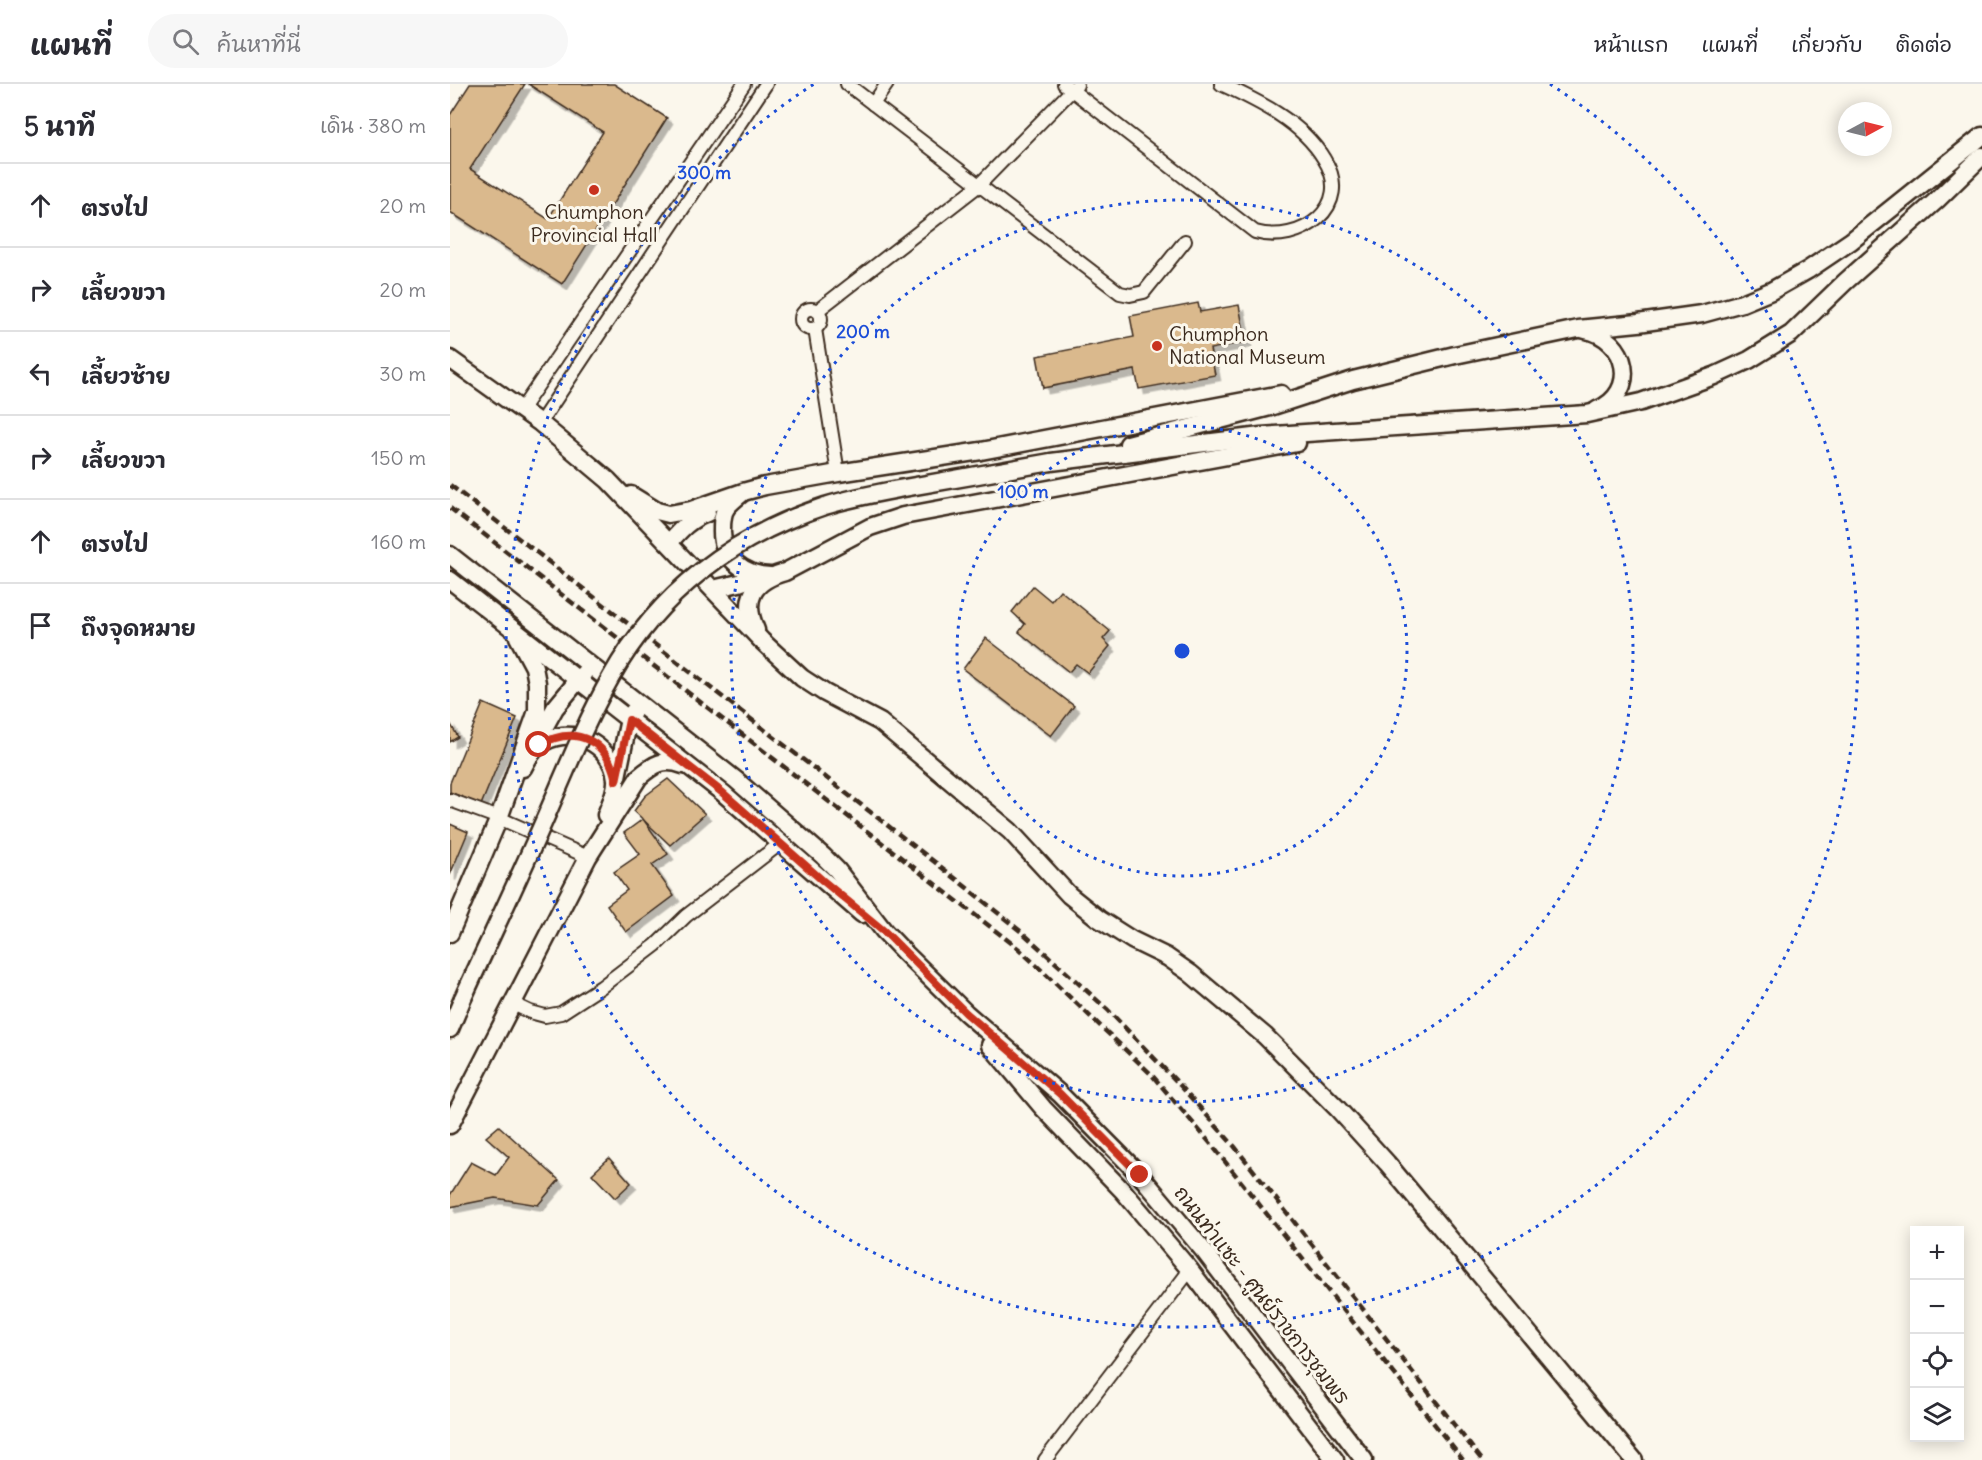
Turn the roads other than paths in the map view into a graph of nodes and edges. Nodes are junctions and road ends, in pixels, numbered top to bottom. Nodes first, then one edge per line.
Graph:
1 (744, 84) edge
2 (766, 84) edge
3 (847, 84) edge
4 (887, 84) edge
5 (1221, 84) edge
6 (1072, 86) edge
7 (873, 104) junction
8 (1982, 136) edge
9 (1982, 156) edge
10 (691, 161) junction
11 (708, 172) junction
12 (978, 186) junction
13 (1185, 241) dead end
14 (1578, 329) junction
15 (450, 359) edge
16 (1353, 380) junction
17 (521, 410) junction
18 (1587, 414) junction
19 (540, 423) junction
20 (1363, 431) junction
21 (1051, 462) junction
22 (838, 473) junction
23 (608, 480) junction
24 (742, 492) junction
25 (728, 506) junction
26 (669, 543) junction
27 (450, 555) edge
28 (765, 576) junction
29 (450, 580) edge
30 (713, 589) junction
31 (513, 629) junction
32 (762, 641) junction
33 (591, 665) junction
34 (578, 680) junction
35 (637, 703) junction
36 (629, 720) junction
37 (530, 754) junction
38 (690, 767) junction
39 (616, 781) junction
40 (450, 800) edge
41 (499, 818) junction
42 (781, 843) junction
43 (588, 857) junction
44 (884, 931) junction
45 (450, 933) edge
46 (513, 1004) junction
47 (966, 1013) junction
48 (450, 1029) edge
49 (450, 1125) edge
50 (1204, 1251) junction
51 (1190, 1270) junction
52 (1045, 1460) edge
53 (1335, 1460) edge
54 (1364, 1460) edge
55 (1634, 1460) edge

1 - 10 street
2 - 11 street
3 - 7 street
4 - 7 street
5 - 6 street
6 - 12 street
7 - 12 street
8 - 14 main road
9 - 18 main road
10 - 11 street
10 - 17 street
11 - 19 street
12 - 13 street
12 - 22 street
14 - 16 main road
14 - 18 main road
15 - 17 main road
16 - 21 main road
16 - 22 main road
17 - 19 main road
18 - 20 main road
19 - 23 main road
20 - 21 main road
20 - 28 main road
21 - 48 main road, bridge
22 - 24 main road
23 - 24 main road
23 - 26 main road
24 - 25 main road
25 - 26 main road
25 - 28 main road
26 - 30 main road
27 - 33 main road
28 - 30 main road
28 - 32 main road
29 - 31 main road
30 - 32 main road
31 - 34 main road
31 - 41 main road
32 - 55 main road
33 - 34 main road
33 - 35 main road
34 - 36 main road
34 - 37 main road
35 - 36 main road
35 - 44 main road
36 - 38 main road
36 - 39 main road
37 - 39 main road
37 - 41 main road
38 - 42 main road
38 - 43 main road
39 - 43 main road
40 - 41 street
41 - 43 street
41 - 45 main road
42 - 44 main road
42 - 46 street
43 - 46 main road
44 - 47 main road, ถนนท่าแซะ - ศูนย์ราชการชุมพร
46 - 49 main road
47 - 50 main road, ถนนท่าแซะ - ศูนย์ราชการชุมพร
47 - 51 main road, ถนนท่าแซะ - ศูนย์ราชการชุมพร
50 - 51 main road
50 - 54 main road, ถนนท่าแซะ - ศูนย์ราชการชุมพร
51 - 52 street
51 - 53 main road, ถนนท่าแซะ - ศูนย์ราชการชุมพร

